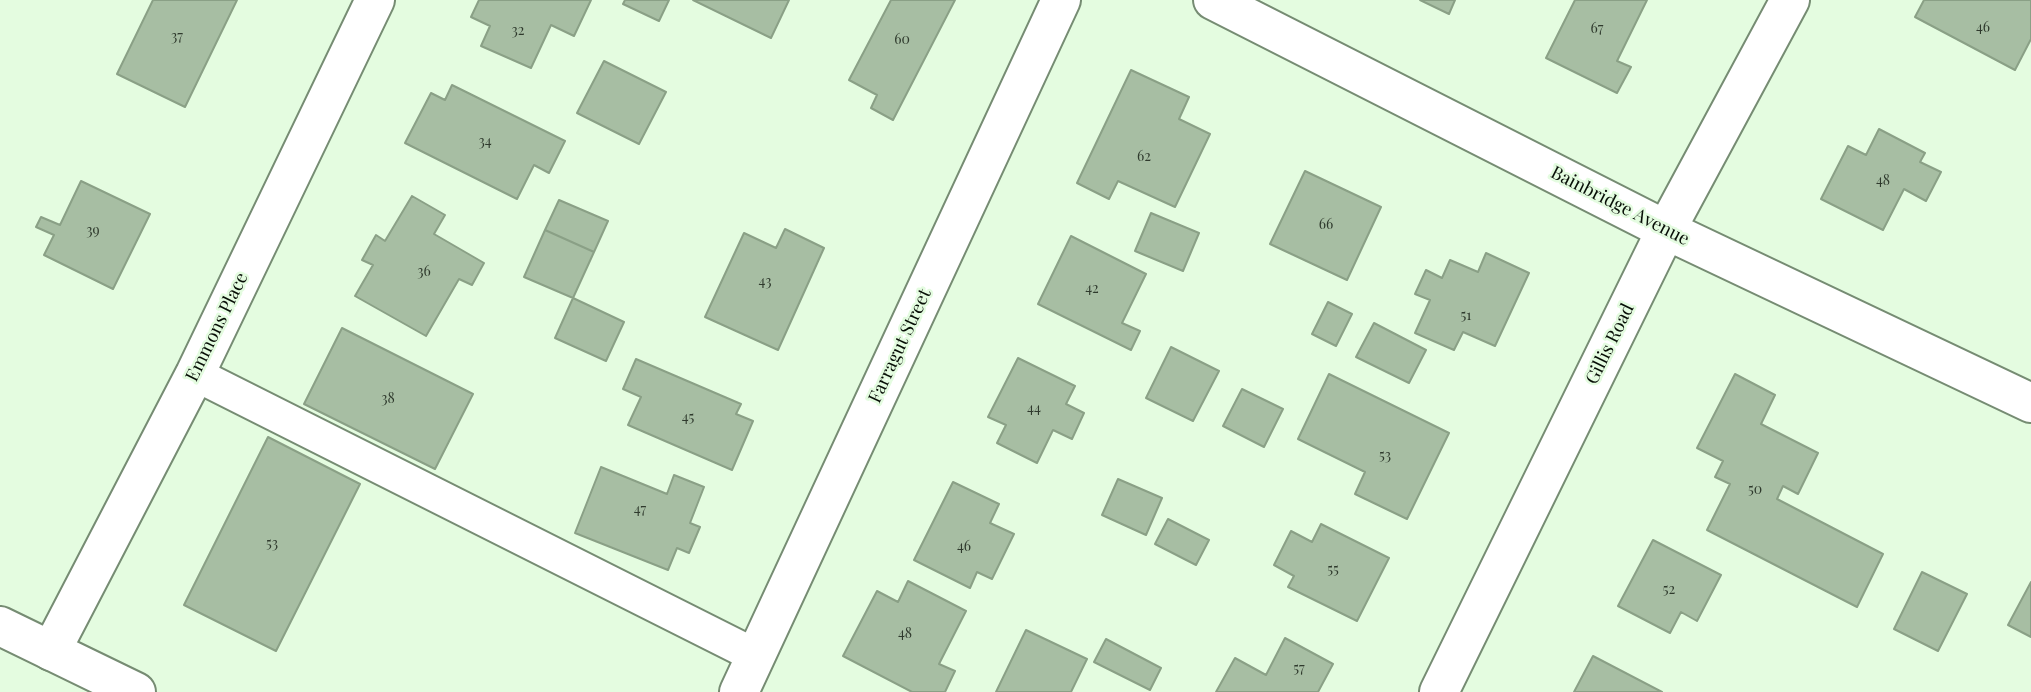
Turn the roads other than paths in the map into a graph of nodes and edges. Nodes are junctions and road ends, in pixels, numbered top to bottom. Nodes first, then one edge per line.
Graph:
1 (375, 0) edge
2 (1061, 0) edge
3 (1213, 0) edge
4 (1790, 0) edge
5 (1666, 230) junction
6 (195, 374) junction
7 (2031, 403) edge
8 (0, 626) edge
9 (51, 651) junction
10 (756, 656) junction
11 (136, 692) edge
12 (739, 692) edge
13 (1439, 692) edge

1 - 6 street, Emmons Place
2 - 10 street, Farragut Street
3 - 5 street, Bainbridge Avenue
4 - 5 street, Gillis Road
5 - 7 street, Bainbridge Avenue
5 - 13 street, Gillis Road
6 - 9 street, Emmons Place
6 - 10 lane
8 - 9 street
9 - 11 street
10 - 12 street, Farragut Street

